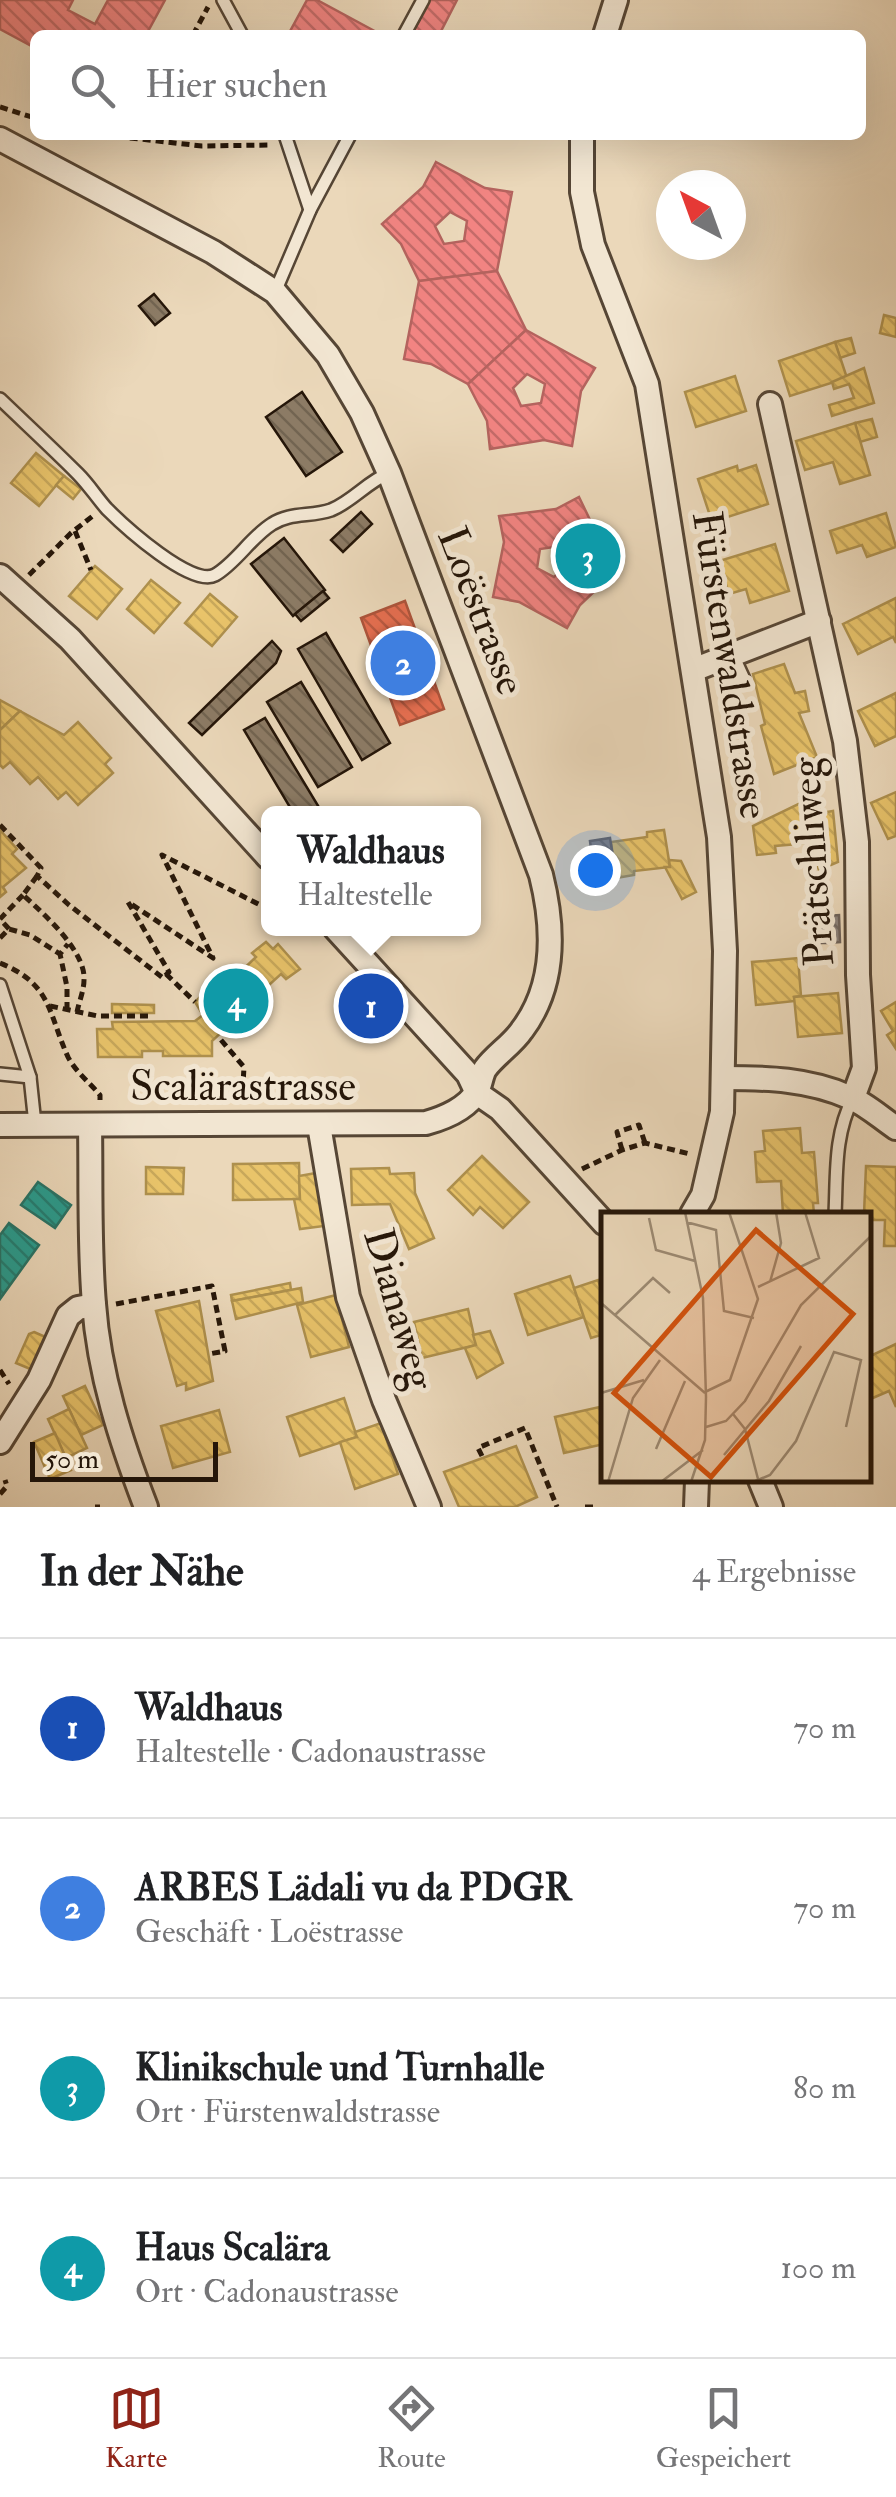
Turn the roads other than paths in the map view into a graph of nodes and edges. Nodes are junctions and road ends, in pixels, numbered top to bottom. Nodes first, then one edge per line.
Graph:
1 (223, 0) edge
2 (423, 0) edge
3 (616, 0) edge
4 (239, 30) edge
5 (407, 30) edge
6 (607, 30) edge
7 (0, 139) edge
8 (287, 140) edge
9 (347, 140) edge
10 (582, 140) edge
11 (310, 210) junction
12 (275, 292) junction
13 (0, 399) edge
14 (770, 404) dead end
15 (389, 473) junction
16 (0, 576) edge
17 (819, 620) junction
18 (733, 655) junction
19 (693, 670) junction
20 (744, 679) dead end
21 (261, 848) edge
22 (342, 936) edge
23 (0, 986) edge
24 (0, 1074) edge
25 (30, 1077) junction
26 (723, 1078) junction
27 (477, 1093) junction
28 (853, 1098) junction
29 (0, 1124) edge
30 (35, 1124) junction
31 (90, 1124) junction
32 (319, 1125) junction
33 (896, 1128) edge
34 (693, 1212) edge
35 (835, 1212) edge
36 (601, 1221) edge
37 (101, 1305) junction
38 (0, 1442) edge
39 (697, 1482) edge
40 (761, 1482) edge
41 (146, 1507) edge
42 (430, 1507) edge
43 (696, 1507) edge
44 (771, 1507) edge

1 - 4 lane
2 - 5 lane
3 - 6 street
7 - 12 street, Loëstrasse
8 - 11 lane
9 - 11 lane
10 - 19 street, Fürstenwaldstrasse
11 - 12 lane
12 - 15 street, Loëstrasse
13 - 15 lane
14 - 17 street, Prätschliweg
15 - 27 street, Loëstrasse
16 - 21 street
17 - 18 street
17 - 28 street, Prätschliweg
18 - 19 street
18 - 20 lane
19 - 26 street, Fürstenwaldstrasse
22 - 27 street
23 - 25 lane
24 - 25 lane
25 - 30 lane
26 - 28 street
26 - 34 street, Fürstenwaldstrasse
27 - 32 street, Scalärastrasse
27 - 36 street
28 - 33 street
28 - 35 lane
29 - 30 street, Scalärastrasse
30 - 31 street, Scalärastrasse
31 - 32 street, Scalärastrasse
31 - 37 street
32 - 42 street, Dianaweg
37 - 38 street
37 - 41 street
39 - 43 street
40 - 44 street

